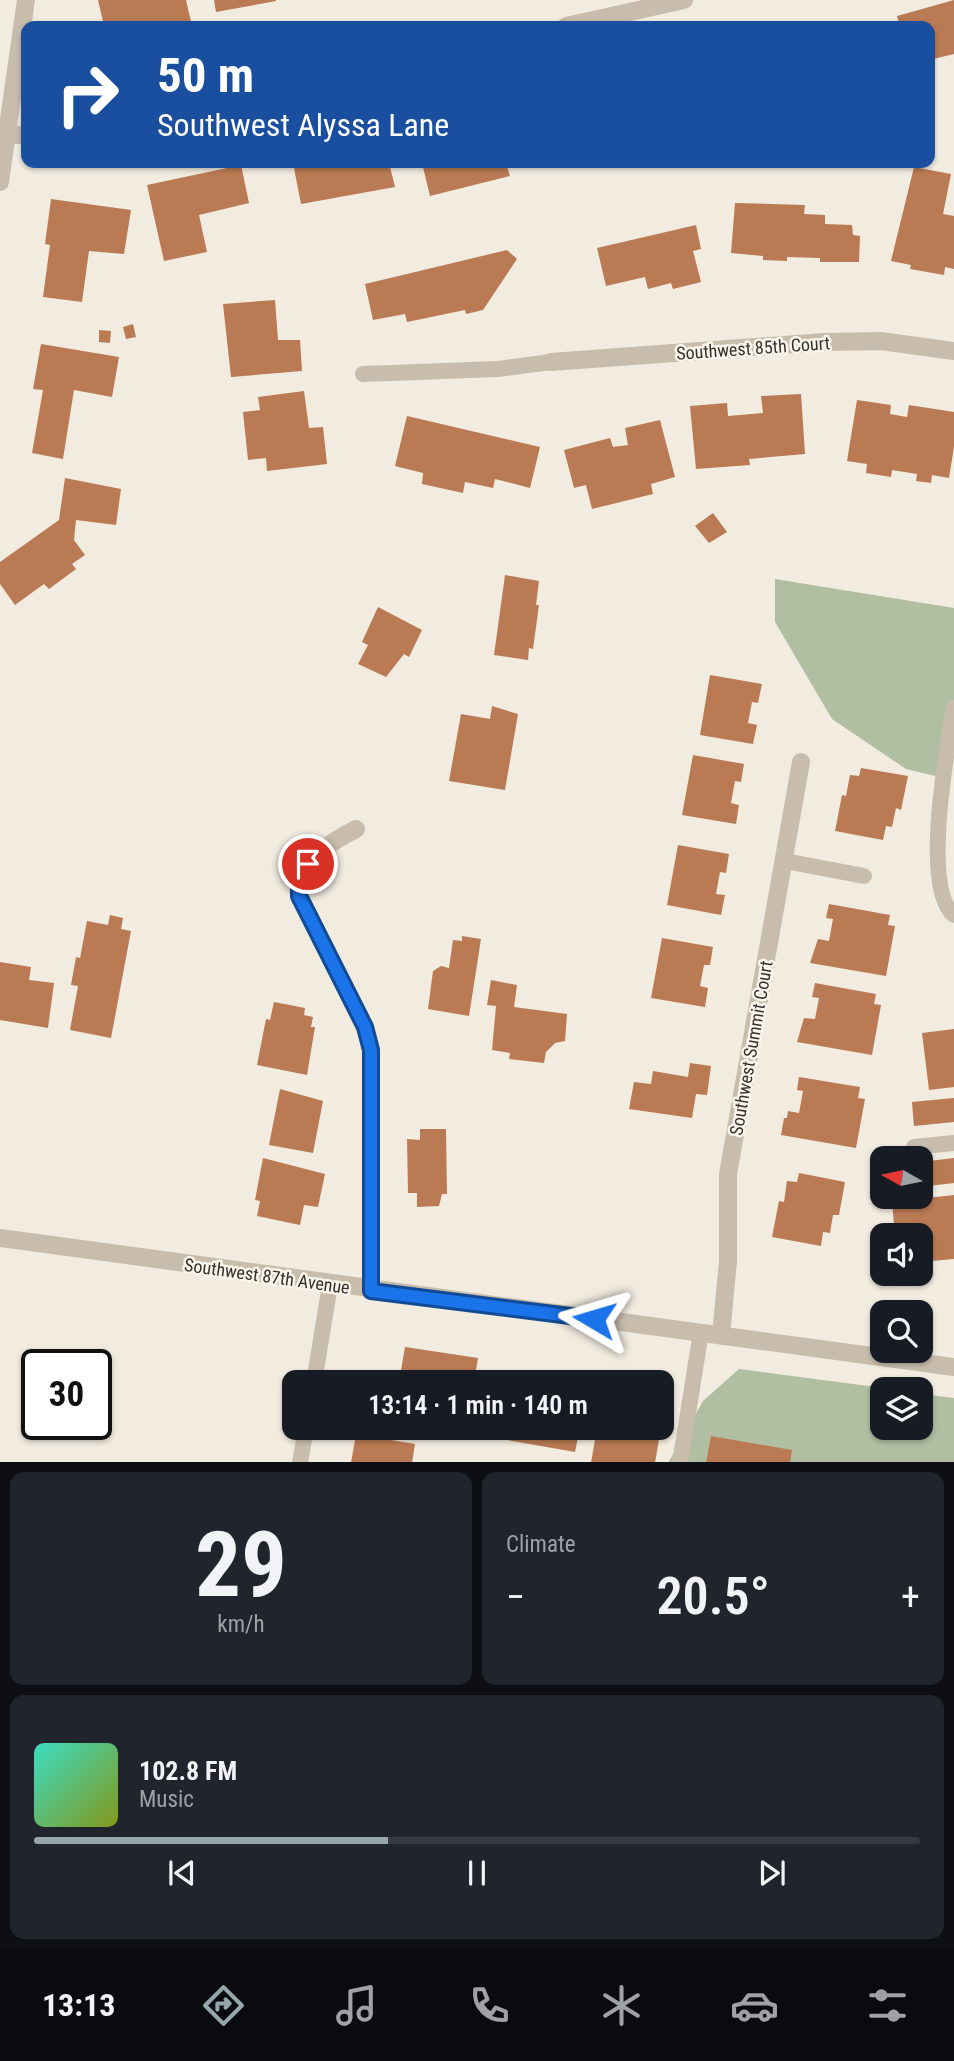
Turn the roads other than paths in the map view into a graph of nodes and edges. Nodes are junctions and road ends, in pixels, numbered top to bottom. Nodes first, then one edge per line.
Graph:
1 (26, 0) edge
2 (684, 0) edge
3 (23, 21) edge
4 (589, 21) edge
5 (21, 31) edge
6 (4, 135) edge
7 (0, 182) edge
8 (954, 351) edge
9 (551, 362) joint
10 (363, 374) dead end
11 (954, 708) edge
12 (801, 762) dead end
13 (356, 829) dead end
14 (785, 861) junction
15 (864, 876) dead end
16 (954, 915) edge
17 (954, 1143) edge
18 (924, 1146) edge
19 (0, 1238) edge
20 (330, 1285) junction
21 (371, 1291) junction
22 (701, 1332) junction
23 (721, 1335) junction
24 (954, 1367) edge
25 (316, 1370) edge
26 (304, 1440) edge
27 (300, 1462) edge
28 (680, 1462) edge

1 - 3 street
2 - 4 street
5 - 6 street
6 - 7 street
8 - 9 street, Southwest 85th Court
9 - 10 lane
11 - 16 lane
12 - 14 street, Southwest Summit Court
13 - 21 street
14 - 15 lane
14 - 23 street, Southwest Summit Court
17 - 18 lane
19 - 20 street, Southwest 87th Avenue
20 - 21 street, Southwest 87th Avenue
20 - 25 lane
21 - 22 street, Southwest 87th Avenue
22 - 23 street, Southwest 87th Avenue
22 - 28 lane
23 - 24 street, Southwest 87th Avenue
26 - 27 lane

